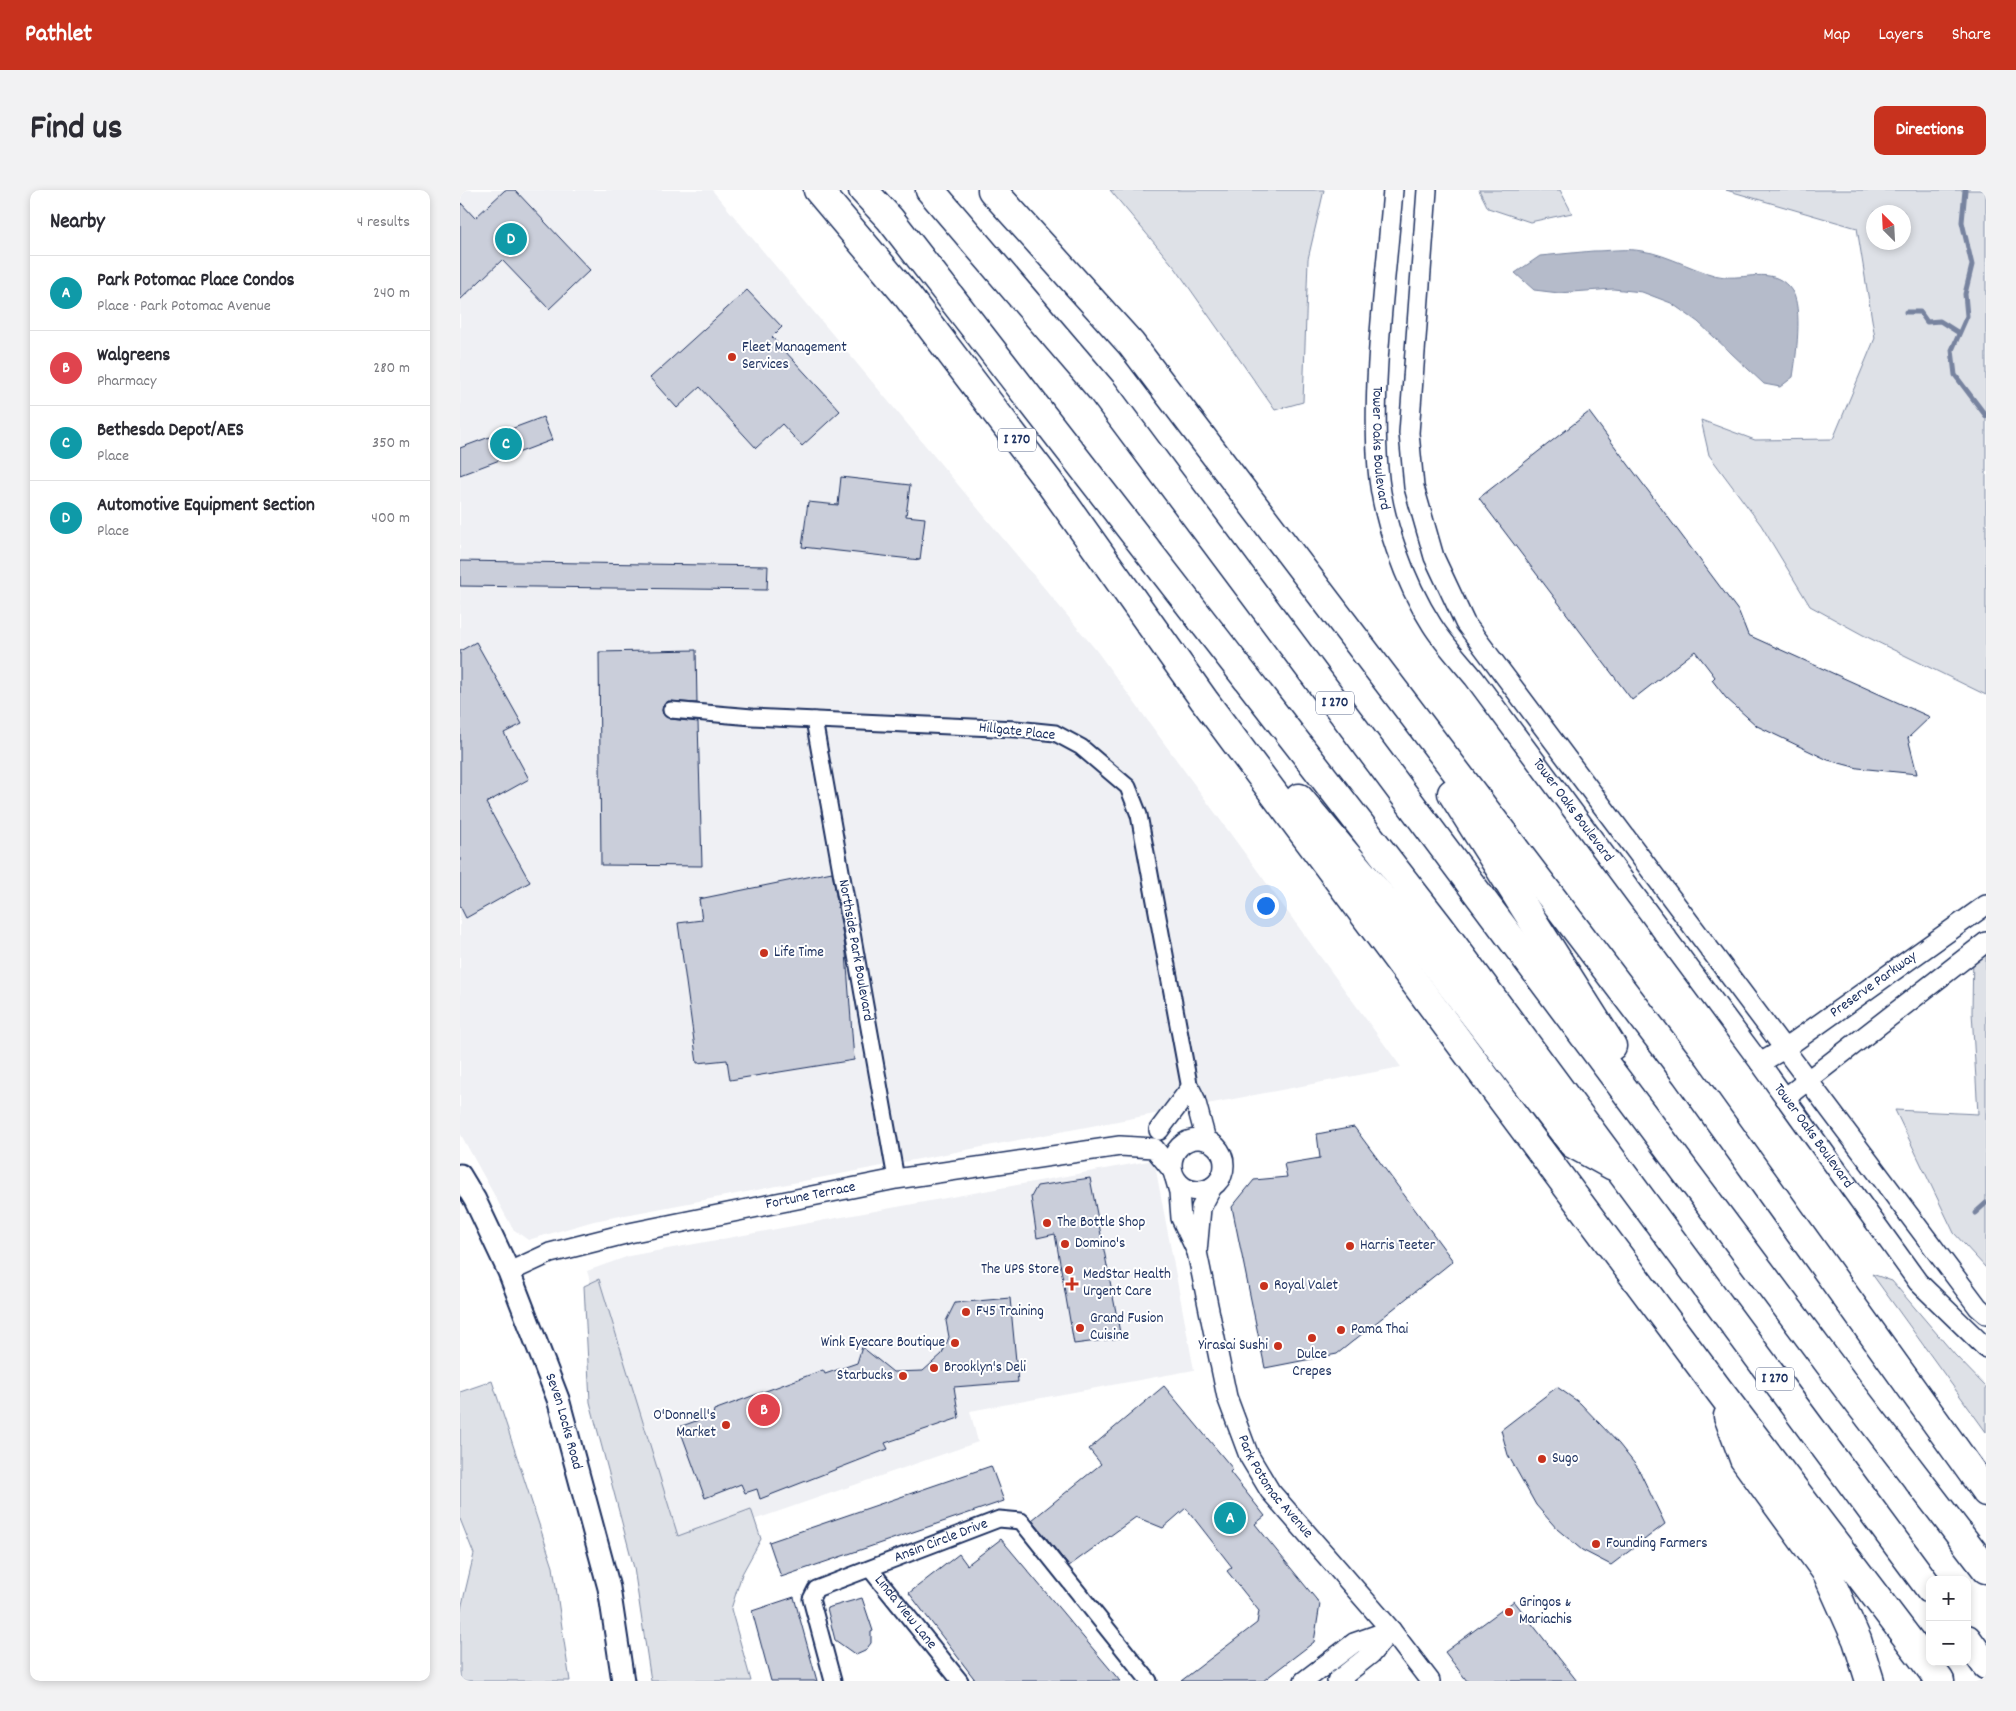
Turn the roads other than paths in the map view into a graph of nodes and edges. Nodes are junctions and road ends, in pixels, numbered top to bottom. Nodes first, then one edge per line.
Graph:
1 (818, 190) edge
2 (863, 190) edge
3 (930, 190) edge
4 (992, 190) edge
5 (1393, 190) edge
6 (1427, 190) edge
7 (1351, 633) junction
8 (1204, 700) junction
9 (670, 710) dead end
10 (814, 720) junction
11 (1986, 905) edge
12 (1986, 942) edge
13 (1784, 1049) junction
14 (1760, 1063) junction
15 (1808, 1080) junction
16 (1190, 1089) junction
17 (1785, 1098) junction
18 (1160, 1130) junction
19 (1198, 1140) junction
20 (1120, 1146) junction
21 (1619, 1169) junction
22 (1174, 1174) junction
23 (460, 1175) edge
24 (896, 1179) junction
25 (1212, 1187) junction
26 (1727, 1227) junction
27 (1197, 1252) junction
28 (509, 1272) junction
29 (1986, 1314) edge
30 (1986, 1348) edge
31 (1718, 1389) junction
32 (1964, 1462) junction
33 (1986, 1487) edge
34 (1986, 1492) edge
35 (870, 1569) junction
36 (1986, 1569) edge
37 (1926, 1584) edge
38 (1391, 1630) junction
39 (1971, 1644) edge
40 (1986, 1665) edge
41 (623, 1681) edge
42 (833, 1681) edge
43 (960, 1681) edge
44 (1149, 1681) edge
45 (1304, 1681) edge
46 (1337, 1681) edge
47 (1430, 1681) edge
48 (1870, 1681) edge
49 (1940, 1681) edge

1 - 8 highway, I 270
2 - 21 highway, I 270
3 - 26 highway, I 270
4 - 7 highway
5 - 14 street, Tower Oaks Boulevard
6 - 13 street, Tower Oaks Boulevard
7 - 26 highway
7 - 32 highway
8 - 21 highway
8 - 31 highway, I 270
9 - 10 street, Hillgate Place
10 - 16 street, Hillgate Place
10 - 24 street, Northside Park Boulevard
11 - 13 street, Preserve Parkway
12 - 15 street
13 - 14 street, Preserve Parkway
13 - 15 street, Tower Oaks Boulevard
14 - 17 street, Tower Oaks Boulevard
15 - 17 street
15 - 29 street, Tower Oaks Boulevard
16 - 18 street
16 - 19 street
17 - 30 street, Tower Oaks Boulevard
18 - 19 street
18 - 20 street, Fortune Terrace
19 - 22 street
19 - 25 street
20 - 22 street, Fortune Terrace
20 - 24 street, Fortune Terrace
21 - 37 highway, I 270
22 - 25 street
22 - 27 street
23 - 28 main road, Seven Locks Road
24 - 28 street, Fortune Terrace
25 - 27 street
26 - 36 highway, I 270
27 - 38 street, Park Potomac Avenue
28 - 41 main road, Seven Locks Road
31 - 48 highway
31 - 49 highway, I 270
32 - 33 highway
32 - 34 highway
35 - 42 street, Ansin Circle Drive
35 - 43 street, Linda View Lane
35 - 44 street, Ansin Circle Drive
38 - 45 street
38 - 46 street
38 - 47 street, Park Potomac Avenue
39 - 40 highway

